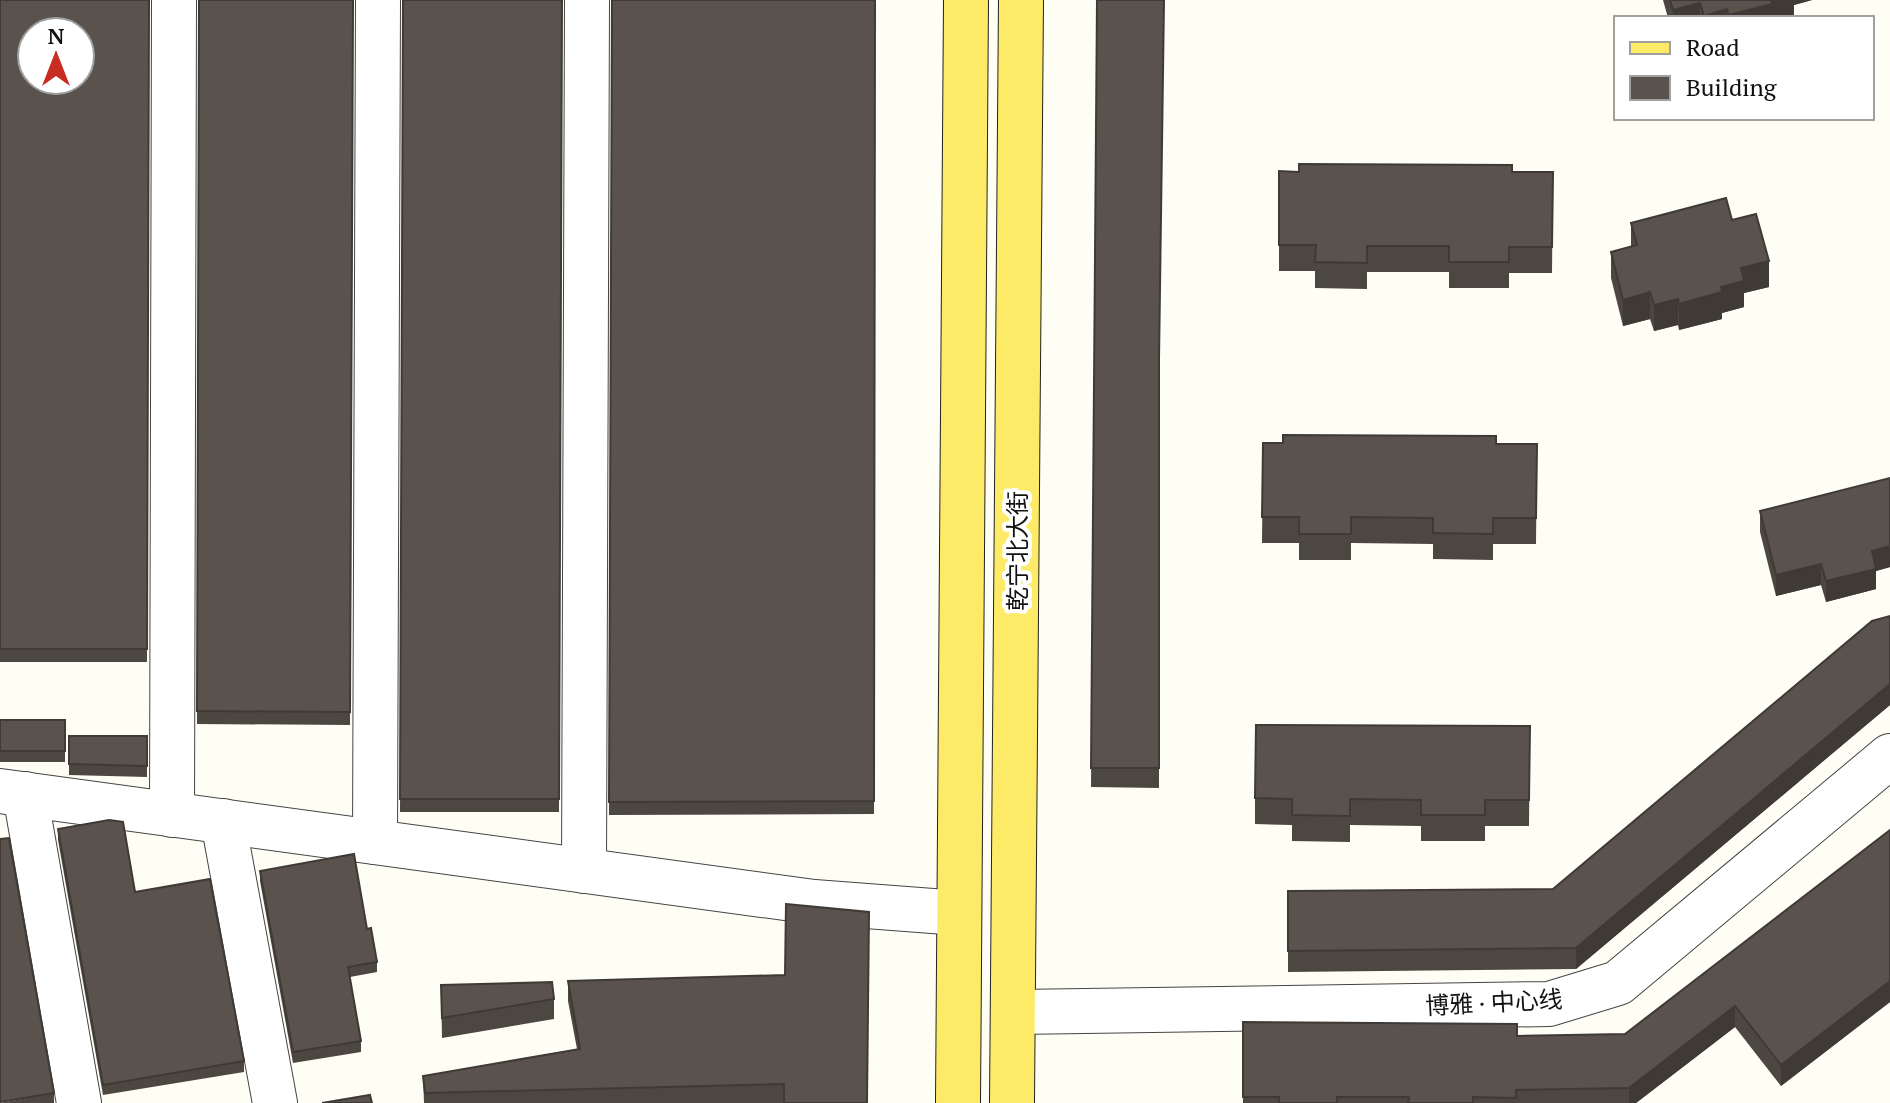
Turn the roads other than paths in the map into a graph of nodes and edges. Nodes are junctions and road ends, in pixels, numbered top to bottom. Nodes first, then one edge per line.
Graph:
1 (174, 0) edge
2 (378, 0) edge
3 (587, 0) edge
4 (966, 0) edge
5 (1021, 0) edge
6 (1890, 756) edge
7 (13, 792) edge
8 (172, 815) junction
9 (223, 821) junction
10 (375, 842) junction
11 (584, 871) junction
12 (959, 913) junction
13 (1013, 1012) junction
14 (79, 1103) edge
15 (275, 1103) edge
16 (958, 1103) edge
17 (1012, 1103) edge

1 - 8 street
2 - 10 street
3 - 11 street
4 - 12 main road
5 - 13 main road, 乾宁北大街
6 - 13 street, 博雅 · 中心线
7 - 8 street
7 - 14 street
8 - 9 street
9 - 10 street
9 - 15 street
10 - 11 street
11 - 12 street
12 - 16 main road
13 - 17 main road, 乾宁北大街

